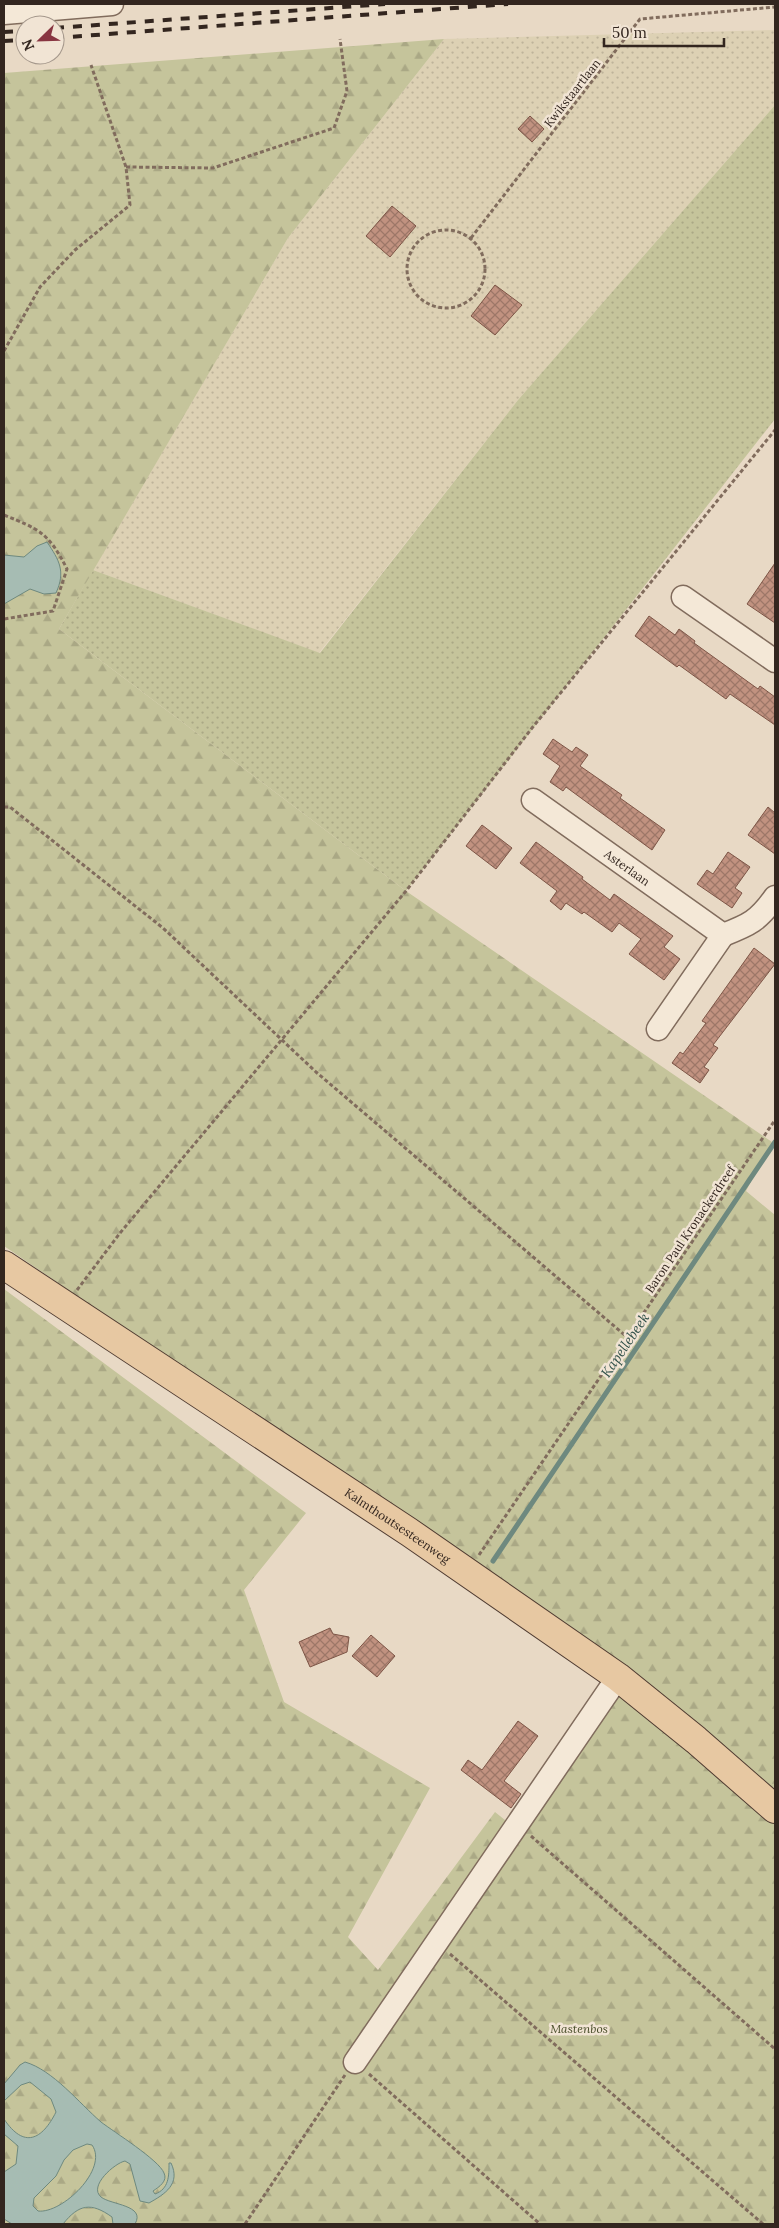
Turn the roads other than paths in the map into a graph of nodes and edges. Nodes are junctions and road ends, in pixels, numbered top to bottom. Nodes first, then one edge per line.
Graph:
1 (112, 4) edge
2 (4, 12) edge
3 (683, 597) dead end
4 (775, 661) edge
5 (532, 800) dead end
6 (775, 897) edge
7 (723, 935) junction
8 (658, 1029) dead end
9 (4, 1265) edge
10 (618, 1677) junction
11 (775, 1809) edge
12 (354, 2062) road end

1 - 2 street
3 - 4 street
5 - 7 street, Asterlaan
6 - 7 street
7 - 8 street
9 - 10 main road, Kalmthoutsesteenweg
10 - 11 main road, Kalmthoutsesteenweg
10 - 12 street

